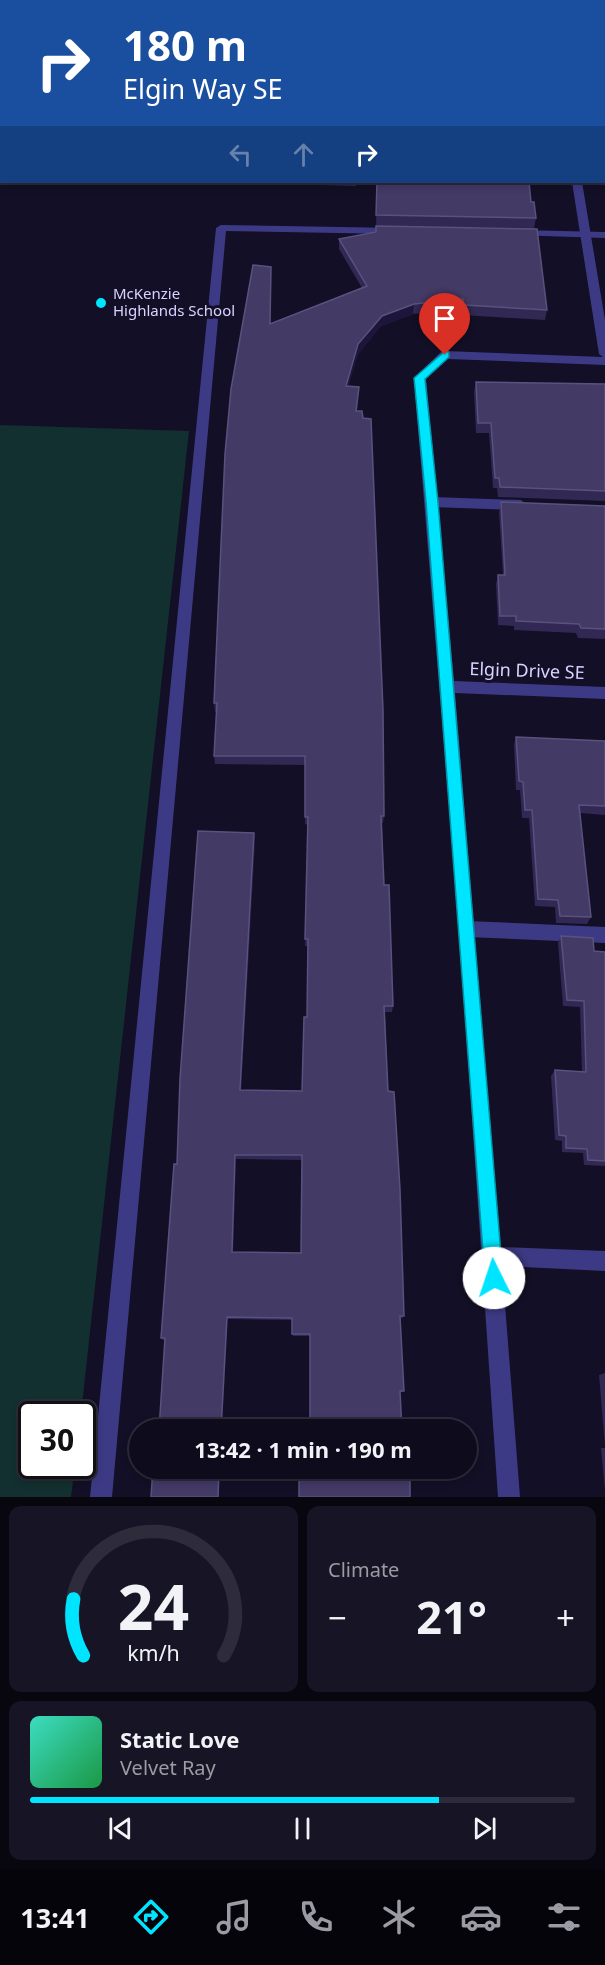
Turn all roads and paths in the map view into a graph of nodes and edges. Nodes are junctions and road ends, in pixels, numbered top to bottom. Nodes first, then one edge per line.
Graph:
1 (577, 183) edge
2 (409, 231) edge
3 (503, 233) edge
4 (585, 235) junction
5 (605, 235) edge
6 (605, 354) edge
7 (605, 361) edge
8 (432, 502) junction
9 (536, 506) edge
10 (447, 687) junction
11 (605, 693) edge
12 (467, 929) junction
13 (605, 935) edge
14 (493, 1256) junction
15 (605, 1261) edge
16 (101, 1497) edge
17 (509, 1497) edge

1 - 4 street
2 - 16 street
3 - 4 street
4 - 5 street
4 - 6 street
7 - 8 street
8 - 9 street
8 - 10 street
10 - 11 street, Elgin Drive SE
10 - 12 street
12 - 13 street
12 - 14 street
14 - 15 street
14 - 17 street

